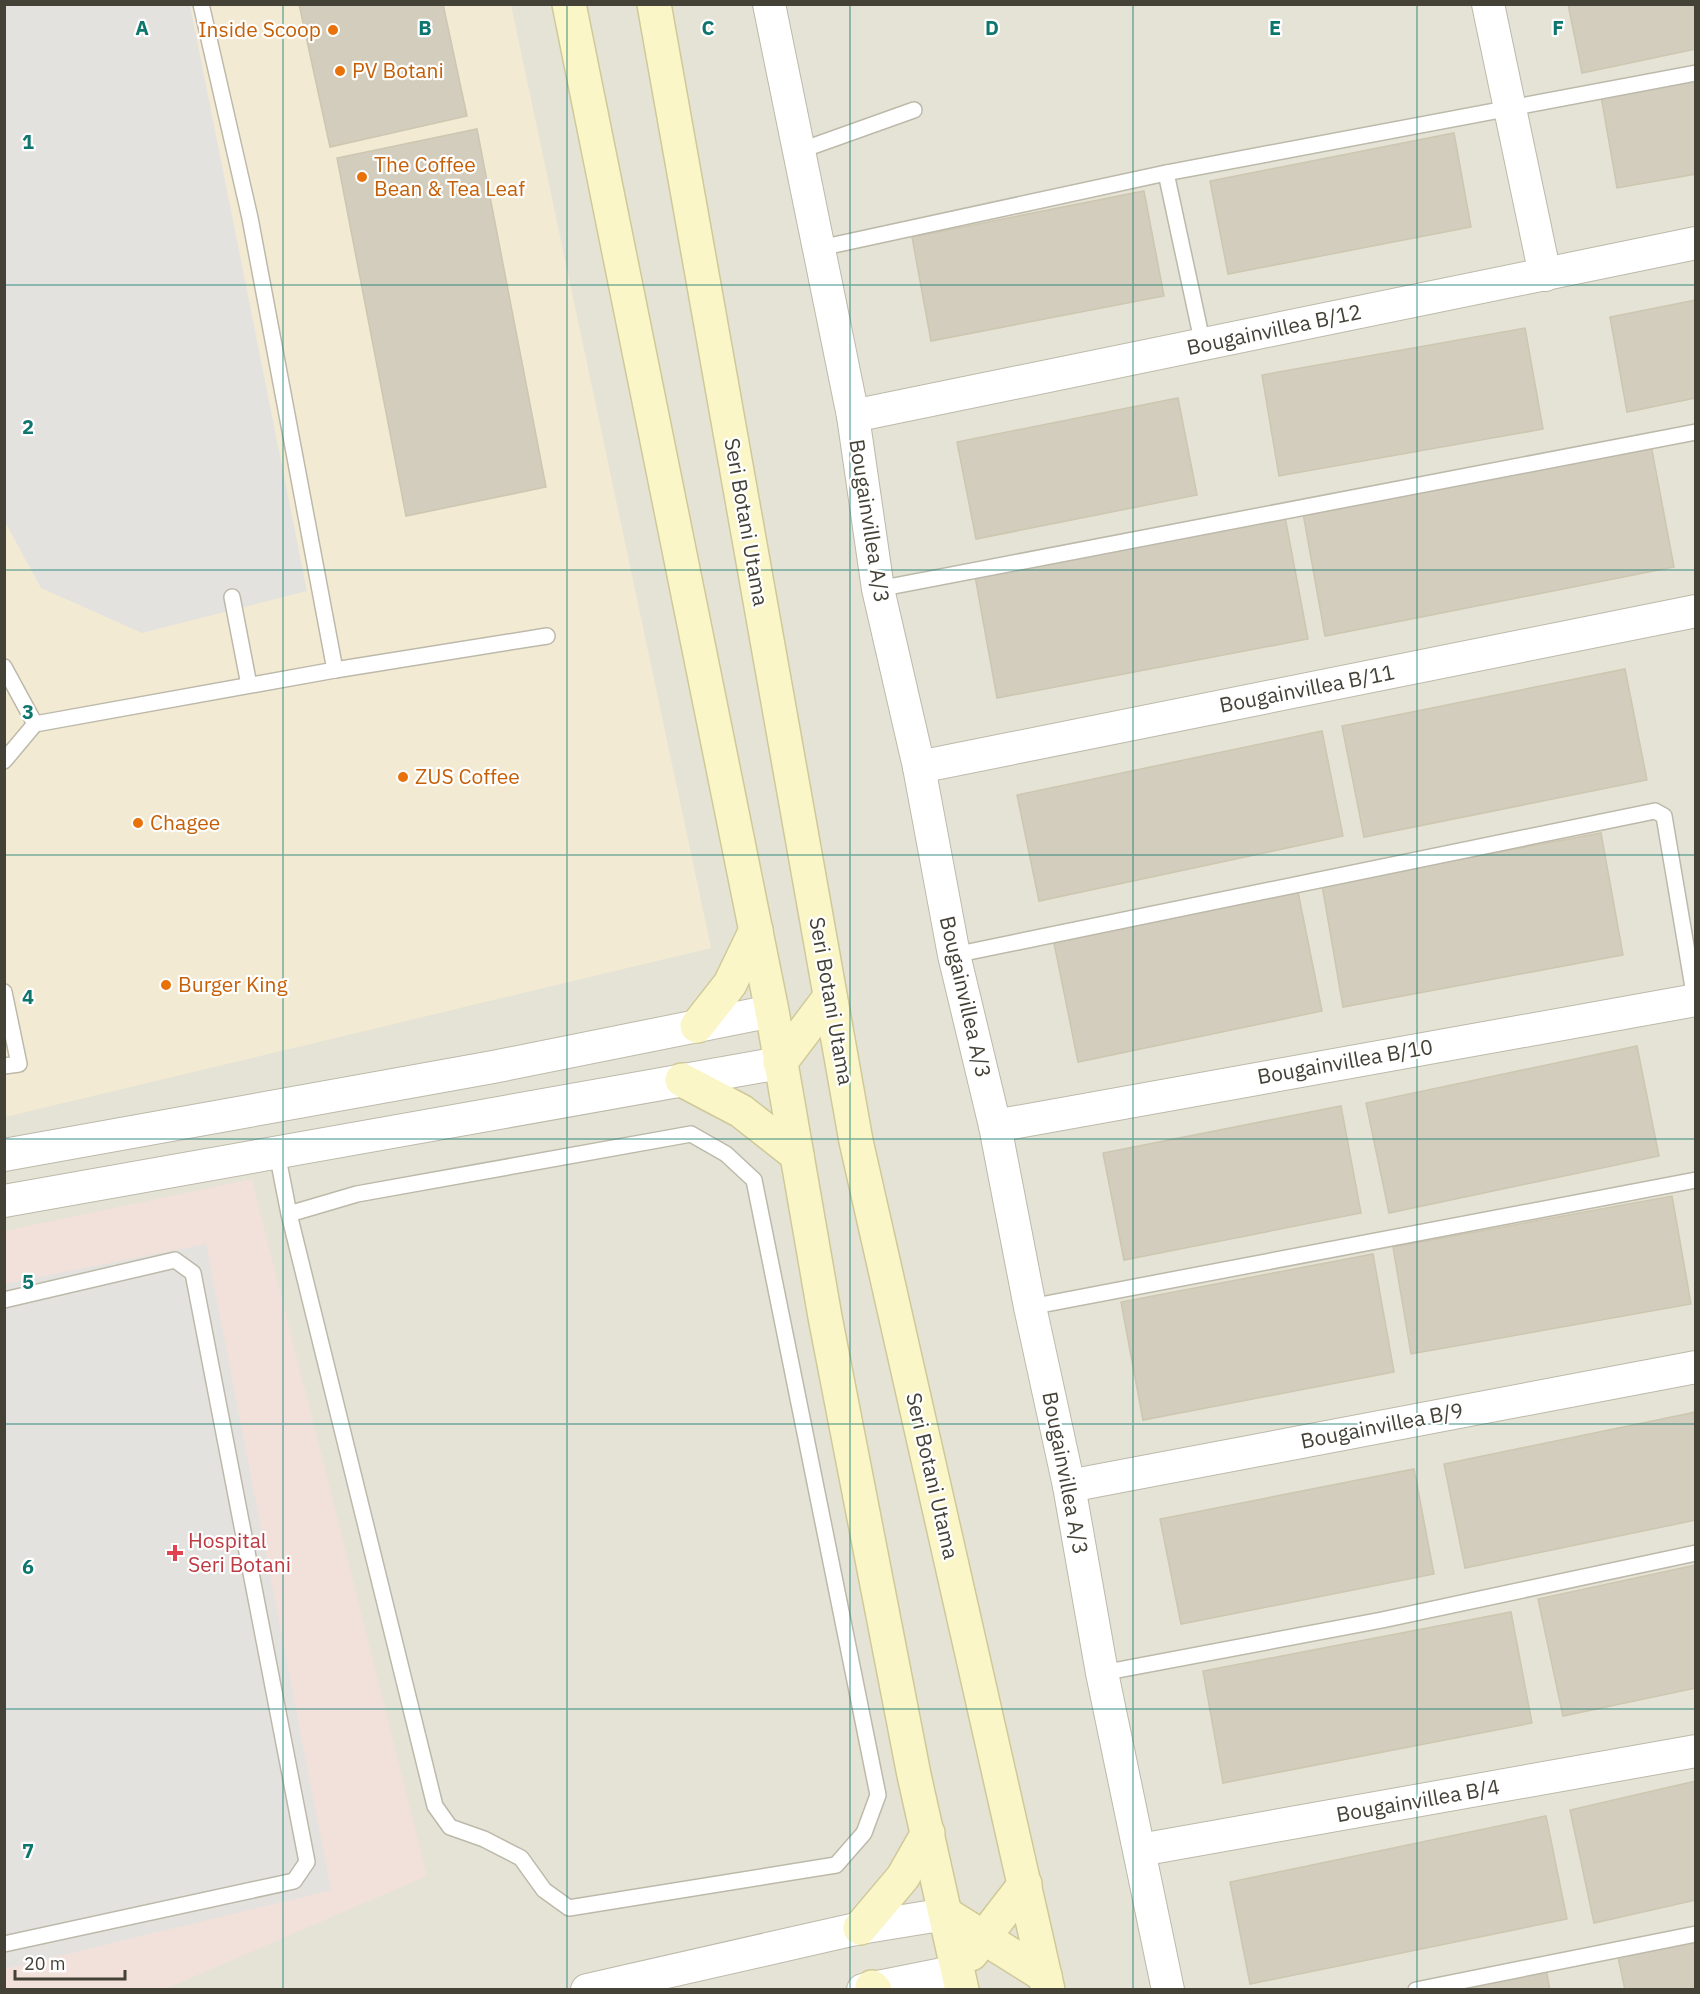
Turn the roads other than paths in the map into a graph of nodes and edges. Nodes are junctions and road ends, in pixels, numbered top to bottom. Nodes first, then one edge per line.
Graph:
1 (201, 4) edge
2 (569, 4) edge
3 (654, 4) edge
4 (769, 4) edge
5 (1488, 4) edge
6 (1695, 73) edge
7 (1511, 108) junction
8 (914, 110) dead end
9 (799, 151) junction
10 (1166, 173) junction
11 (1695, 243) edge
12 (820, 248) junction
13 (1545, 275) junction
14 (1203, 345) junction
15 (853, 416) junction
16 (1695, 432) edge
17 (878, 589) junction
18 (232, 597) dead end
19 (1695, 611) edge
20 (547, 636) dead end
21 (4, 667) edge
22 (335, 670) junction
23 (249, 685) junction
24 (35, 724) junction
25 (4, 761) edge
26 (920, 767) junction
27 (756, 930) junction
28 (954, 955) junction
29 (4, 992) edge
30 (830, 997) junction
31 (1695, 999) edge
32 (772, 1011) junction
33 (697, 1026) junction
34 (808, 1029) junction
35 (839, 1047) junction
36 (780, 1062) junction
37 (4, 1066) edge
38 (682, 1080) junction
39 (995, 1126) junction
40 (277, 1153) junction
41 (4, 1155) edge
42 (796, 1155) junction
43 (1695, 1180) edge
44 (4, 1201) edge
45 (289, 1214) junction
46 (4, 1300) edge
47 (1030, 1306) junction
48 (1695, 1367) edge
49 (1070, 1486) junction
50 (1695, 1553) edge
51 (1102, 1673) junction
52 (1695, 1751) edge
53 (928, 1833) junction
54 (1140, 1850) junction
55 (1024, 1884) junction
56 (945, 1914) junction
57 (860, 1928) junction
58 (1695, 1934) edge
59 (984, 1936) junction
60 (4, 1944) edge
61 (960, 1980) edge
62 (1046, 1983) edge
63 (587, 1989) edge
64 (870, 1989) edge
65 (1168, 1989) edge
66 (1416, 1989) edge

1 - 22 lane
2 - 27 main road
3 - 30 main road, Seri Botani Utama
4 - 9 street, Bougainvillea A/3
5 - 7 street
6 - 7 lane
7 - 10 lane
7 - 13 street
8 - 9 lane
9 - 12 street, Bougainvillea A/3
10 - 12 lane
10 - 14 lane
11 - 13 street, Bougainvillea B/12
12 - 15 street, Bougainvillea A/3
13 - 14 street, Bougainvillea B/12
14 - 15 street, Bougainvillea B/12
15 - 17 street, Bougainvillea A/3
16 - 17 lane
17 - 26 street, Bougainvillea A/3
18 - 23 lane
19 - 26 street, Bougainvillea B/11
20 - 22 lane
21 - 24 lane
22 - 23 lane
23 - 24 lane
24 - 25 lane
26 - 28 street, Bougainvillea A/3
27 - 32 main road
27 - 33 main road
28 - 31 lane
28 - 39 street, Bougainvillea A/3
29 - 37 lane
30 - 34 main road
30 - 35 main road, Seri Botani Utama
31 - 39 street, Bougainvillea B/10
32 - 33 street
32 - 34 main road
32 - 36 main road
33 - 41 street
34 - 35 main road
34 - 36 main road
35 - 55 main road, Seri Botani Utama
36 - 38 street
36 - 42 main road
38 - 40 street
38 - 42 main road
39 - 47 street, Bougainvillea A/3
40 - 44 street
40 - 45 lane
42 - 53 main road
43 - 47 lane
45 - 45 lane
46 - 60 lane
47 - 49 street, Bougainvillea A/3
48 - 49 street, Bougainvillea B/9
49 - 51 street, Bougainvillea A/3
50 - 51 lane
51 - 54 street, Bougainvillea A/3
52 - 54 street, Bougainvillea B/4
53 - 56 main road
53 - 57 main road
54 - 65 street, Bougainvillea A/3
55 - 59 main road
55 - 62 main road, Seri Botani Utama
56 - 57 street
56 - 59 main road
56 - 61 main road
57 - 63 street
58 - 66 lane
59 - 61 main road
59 - 62 main road
61 - 64 street

